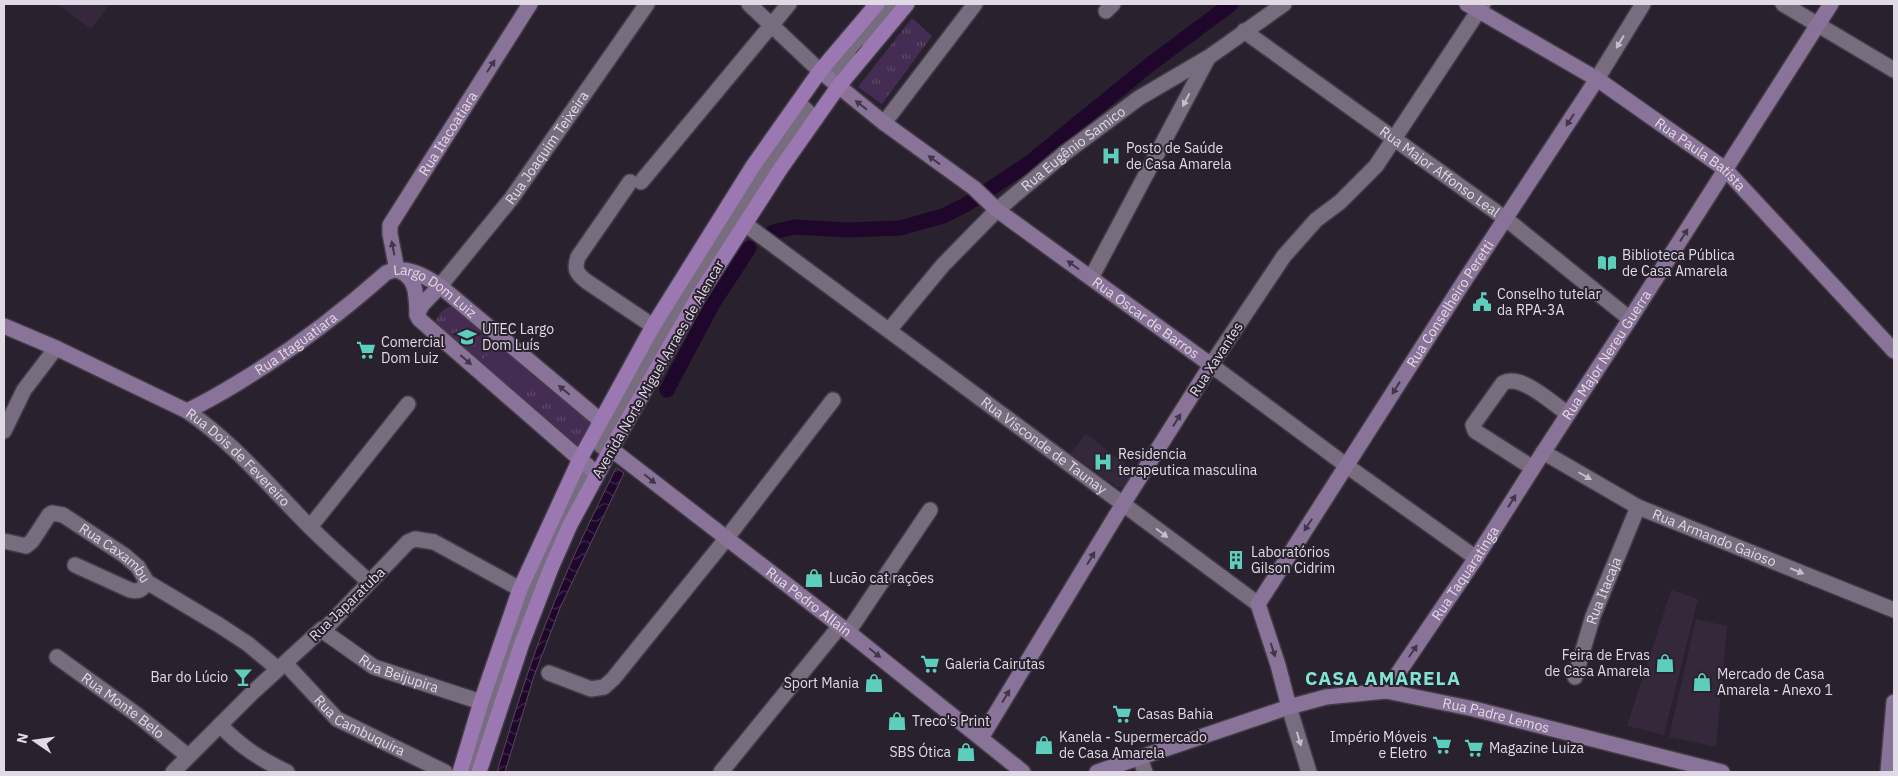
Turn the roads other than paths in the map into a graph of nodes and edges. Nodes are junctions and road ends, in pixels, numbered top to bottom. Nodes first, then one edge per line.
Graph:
1 (530, 4) edge
2 (647, 4) edge
3 (749, 4) edge
4 (789, 4) edge
5 (877, 4) edge
6 (888, 4) edge
7 (897, 4) edge
8 (907, 4) edge
9 (975, 4) edge
10 (1284, 4) edge
11 (1643, 4) edge
12 (1783, 4) edge
13 (1832, 4) edge
14 (1477, 6) edge
15 (772, 24) junction
16 (1818, 24) junction
17 (1244, 31) junction
18 (1209, 57) junction
19 (1894, 70) edge
20 (820, 71) junction
21 (1597, 79) junction
22 (838, 87) junction
23 (884, 123) junction
24 (1394, 138) junction
25 (1725, 169) junction
26 (994, 206) junction
27 (1506, 219) junction
28 (745, 224) junction
29 (398, 271) junction
30 (1091, 278) junction
31 (440, 286) junction
32 (417, 315) junction
33 (1630, 319) junction
34 (4, 326) edge
35 (653, 326) junction
36 (890, 330) junction
37 (56, 348) junction
38 (1894, 351) edge
39 (1212, 365) junction
40 (833, 400) dead end
41 (408, 404) dead end
42 (187, 411) junction
43 (1568, 414) junction
44 (601, 421) junction
45 (4, 431) edge
46 (605, 446) junction
47 (1543, 452) junction
48 (580, 459) junction
49 (1347, 466) junction
50 (1532, 468) junction
51 (597, 474) junction
52 (1123, 504) junction
53 (1638, 507) junction
54 (930, 510) dead end
55 (310, 527) junction
56 (726, 539) junction
57 (4, 541) edge
58 (1476, 558) junction
59 (74, 565) dead end
60 (147, 582) junction
61 (369, 582) junction
62 (520, 589) junction
63 (1258, 604) junction
64 (1894, 610) edge
65 (844, 629) junction
66 (323, 631) junction
67 (57, 657) dead end
68 (282, 666) junction
69 (549, 673) dead end
70 (1575, 677) dead end
71 (1386, 691) junction
72 (481, 702) junction
73 (1894, 702) edge
74 (1289, 707) junction
75 (220, 725) junction
76 (981, 738) junction
77 (188, 756) junction
78 (1005, 757) junction
79 (1142, 765) edge
80 (1682, 767) edge
81 (174, 772) edge
82 (287, 772) edge
83 (445, 772) edge
84 (460, 772) edge
85 (467, 772) edge
86 (472, 772) edge
87 (479, 772) edge
88 (721, 772) edge
89 (1012, 772) edge
90 (1024, 772) edge
91 (1097, 772) edge
92 (1309, 772) edge
93 (1722, 772) edge
94 (1888, 772) edge

29 -> 1 street, Rua Itacoatiara
2 - 31 street, Rua Joaquim Teixeira
3 - 15 street
4 - 15 street
5 - 20 main road, Avenida Norte Miguel Arraes de Alencar
6 - 7 street
8 - 22 main road, Avenida Norte Miguel Arraes de Alencar
9 - 23 street
10 - 17 street, Rua Eugênio Samico
11 -> 21 street, Rua Conselheiro Peretti
12 - 16 street
13 - 16 street, Rua Major Nereu Guerra
14 - 21 street, Rua Paula Batista
14 - 24 street, Rua Xavantes
15 - 20 street
15 - 35 street
16 - 19 street
16 - 25 street, Rua Major Nereu Guerra
17 - 18 street, Rua Eugênio Samico
17 - 24 street, Rua Major Affonso Leal
18 - 26 street, Rua Eugênio Samico
18 -> 30 street
20 - 22 street, Rua Oscar de Barros
20 - 35 main road, Avenida Norte Miguel Arraes de Alencar
21 - 25 street, Rua Paula Batista
21 -> 27 street, Rua Conselheiro Peretti
23 -> 22 street, Rua Oscar de Barros
22 - 28 main road, Avenida Norte Miguel Arraes de Alencar
26 -> 23 street, Rua Oscar de Barros
24 - 27 street, Rua Major Affonso Leal
24 - 39 street, Rua Xavantes
33 -> 25 street, Rua Major Nereu Guerra
25 - 38 street, Rua Paula Batista
30 -> 26 street, Rua Oscar de Barros
26 - 36 street, Rua Eugênio Samico
27 - 33 street, Rua Major Affonso Leal
27 -> 49 street, Rua Conselheiro Peretti
28 - 36 street, Rua Visconde de Taunay
28 - 46 main road, Avenida Norte Miguel Arraes de Alencar
29 - 31 street, Largo Dom Luiz
29 - 32 street, Largo Dom Luiz
29 - 42 street, Rua Itaguatiara
30 - 39 street, Rua Oscar de Barros
31 - 32 street
44 -> 31 street, Largo Dom Luiz
32 -> 48 street, Largo Dom Luiz
33 - 43 street, Rua Major Nereu Guerra
34 - 37 street, Rua Dois de Fevereiro
35 - 44 main road, Avenida Norte Miguel Arraes de Alencar
36 - 52 street, Rua Visconde de Taunay
37 - 42 street, Rua Dois de Fevereiro
37 - 45 street
39 - 49 street, Rua Oscar de Barros
52 -> 39 street, Rua Xavantes
40 - 56 street
41 - 55 street
42 - 55 street, Rua Dois de Fevereiro
43 - 47 street, Rua Major Nereu Guerra
43 - 50 street
44 - 48 main road, Avenida Norte Miguel Arraes de Alencar
46 - 46 street
46 - 51 main road, Avenida Norte Miguel Arraes de Alencar
46 -> 56 street, Rua Pedro Allain
47 - 50 street, Rua Taquaratinga
47 -> 53 street, Rua Armando Gaioso
48 - 51 street, Largo Dom Luiz
48 - 62 main road, Avenida Norte Miguel Arraes de Alencar
49 - 58 street, Rua Oscar de Barros
49 -> 63 street, Rua Conselheiro Peretti
58 -> 50 street, Rua Taquaratinga
51 - 87 main road, Avenida Norte Miguel Arraes de Alencar
52 -> 63 street, Rua Visconde de Taunay
76 -> 52 street, Rua Xavantes
53 -> 64 street, Rua Armando Gaioso
53 - 70 street, Rua Itacaja
54 - 65 street
55 - 61 street, Rua Dois de Fevereiro
56 - 65 street, Rua Pedro Allain
56 - 69 street
57 - 60 street, Rua Caxambu
71 -> 58 street, Rua Taquaratinga
59 - 60 street
60 - 68 street, Rua Caxambu
61 - 62 street, Rua Japaratuba
61 - 66 street, Rua Japaratuba
62 - 72 main road, Avenida Norte Miguel Arraes de Alencar
63 -> 74 street
65 -> 76 street, Rua Pedro Allain
65 - 88 street
66 - 68 street, Rua Japaratuba
66 - 72 street, Rua Beijupira
67 - 77 street, Rua Monte Belo
68 - 75 street, Rua Japaratuba
68 - 83 street, Rua Cambuquira
71 - 74 street, Rua Padre Lemos
71 - 80 street, Rua Padre Lemos
72 - 84 main road, Avenida Norte Miguel Arraes de Alencar
73 - 94 street
74 - 79 street, Rua Padre Lemos
74 -> 92 street
75 - 77 street, Rua Japaratuba
75 - 82 street
76 - 78 street, Rua Pedro Allain
77 - 81 street, Rua Japaratuba
78 - 89 street, Rua Pedro Allain
78 - 90 street, Rua Pedro Allain
79 - 91 street, Rua Padre Lemos
80 - 93 street, Rua Padre Lemos
85 - 86 street

